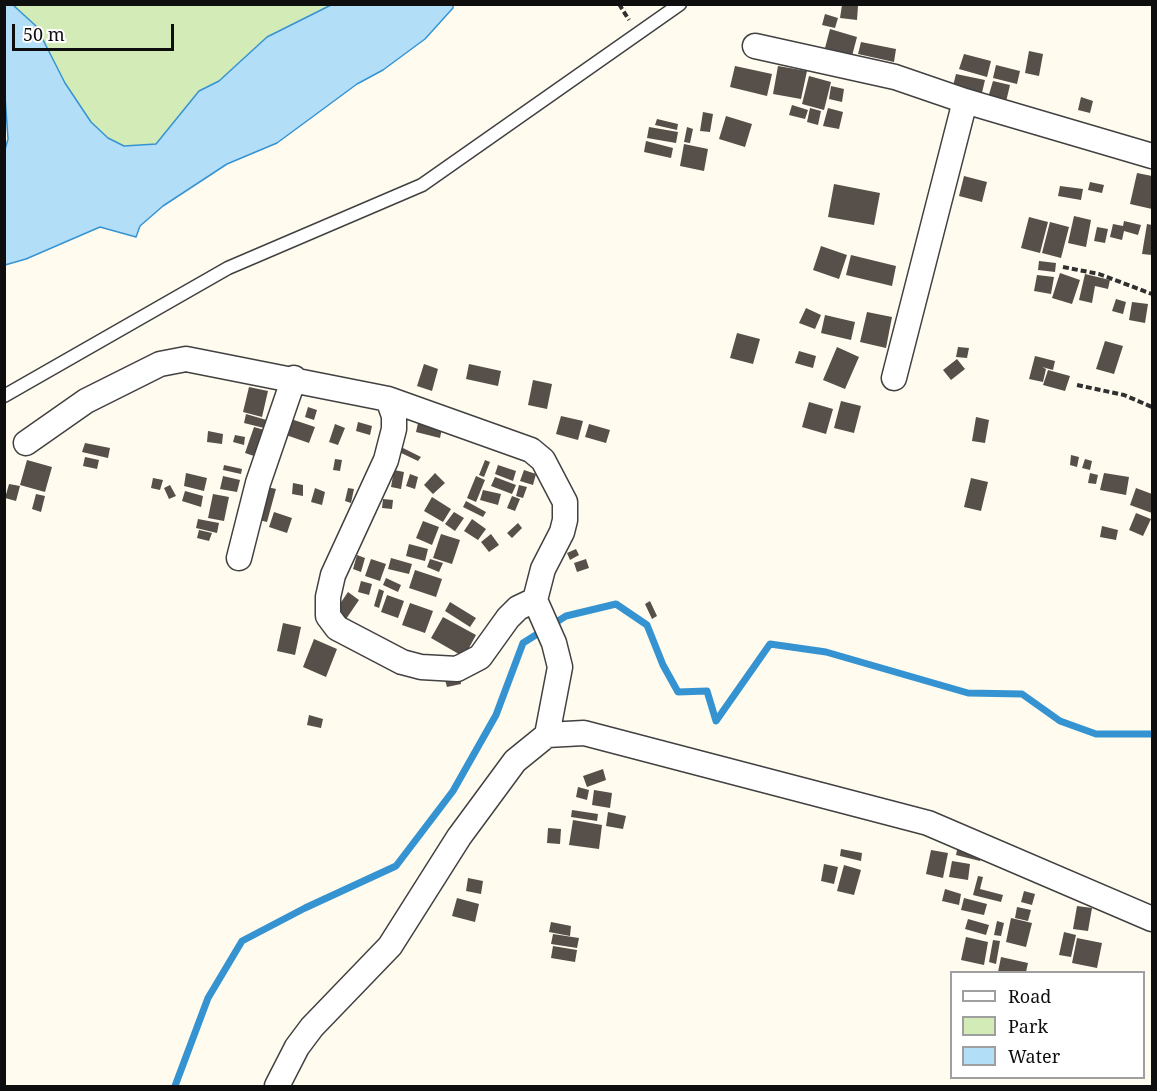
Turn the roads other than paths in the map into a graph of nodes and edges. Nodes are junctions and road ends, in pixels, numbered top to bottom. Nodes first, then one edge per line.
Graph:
1 (680, 4) edge
2 (755, 46) dead end
3 (965, 101) junction
4 (1152, 156) edge
5 (294, 378) junction
6 (894, 378) dead end
7 (4, 396) edge
8 (388, 399) junction
9 (26, 443) dead end
10 (238, 558) dead end
11 (537, 607) junction
12 (547, 735) junction
13 (1152, 919) edge
14 (278, 1086) edge

1 - 7 lane
2 - 3 street
3 - 4 street
3 - 6 street
5 - 8 street
5 - 9 street
5 - 10 street
8 - 11 street
8 - 11 street
11 - 12 street
12 - 13 street
12 - 14 street

